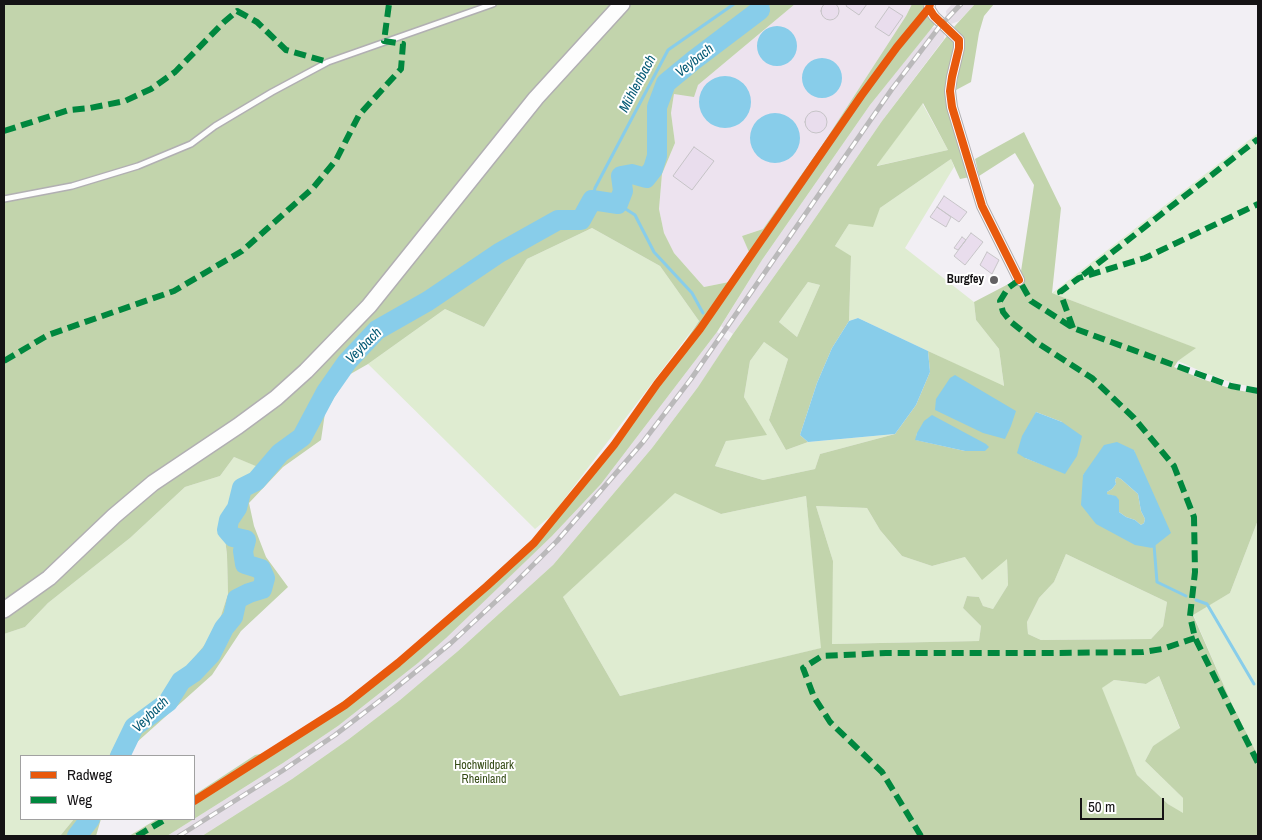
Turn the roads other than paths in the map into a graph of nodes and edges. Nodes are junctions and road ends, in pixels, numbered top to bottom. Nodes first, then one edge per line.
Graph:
1 (493, 4) edge
2 (622, 4) edge
3 (930, 6) edge
4 (4, 199) edge
5 (763, 238) dead end
6 (1020, 280) dead end
7 (4, 610) edge

1 - 4 lane
2 - 7 main road
3 - 5 lane
3 - 6 street

